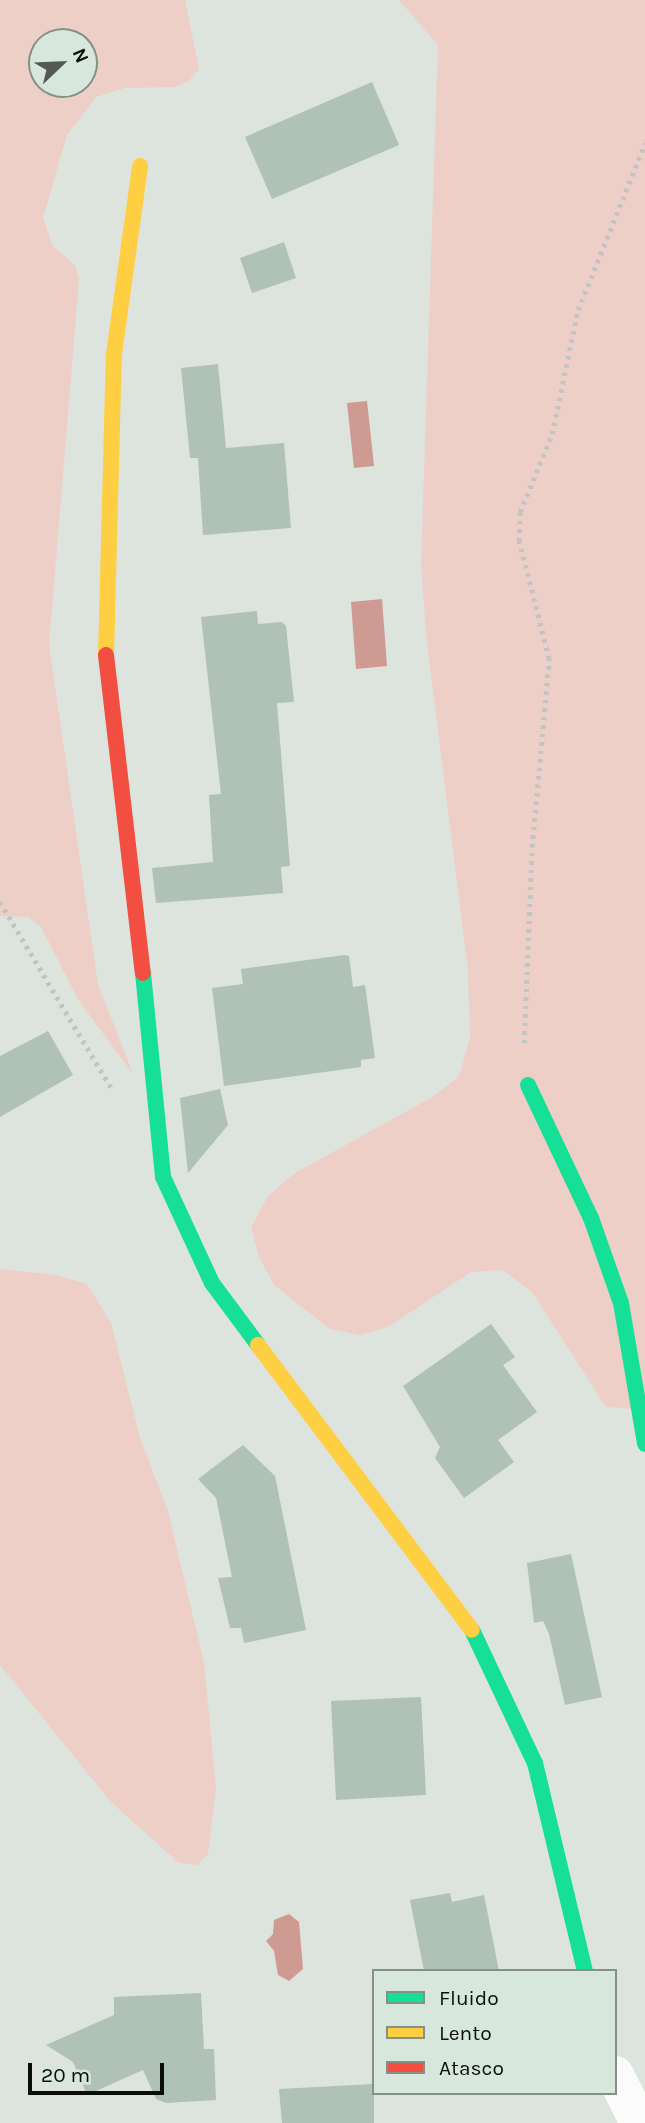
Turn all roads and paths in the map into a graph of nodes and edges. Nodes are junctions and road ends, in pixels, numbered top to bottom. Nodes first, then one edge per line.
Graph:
1 (645, 143) edge
2 (140, 166) dead end
3 (0, 902) edge
4 (528, 1085) joint
5 (115, 1094) dead end
6 (645, 1444) edge
7 (586, 1969) edge
8 (617, 2078) edge
9 (641, 2117) edge

1 - 4 path
2 - 7 street
3 - 5 path
4 - 6 street
8 - 9 street

